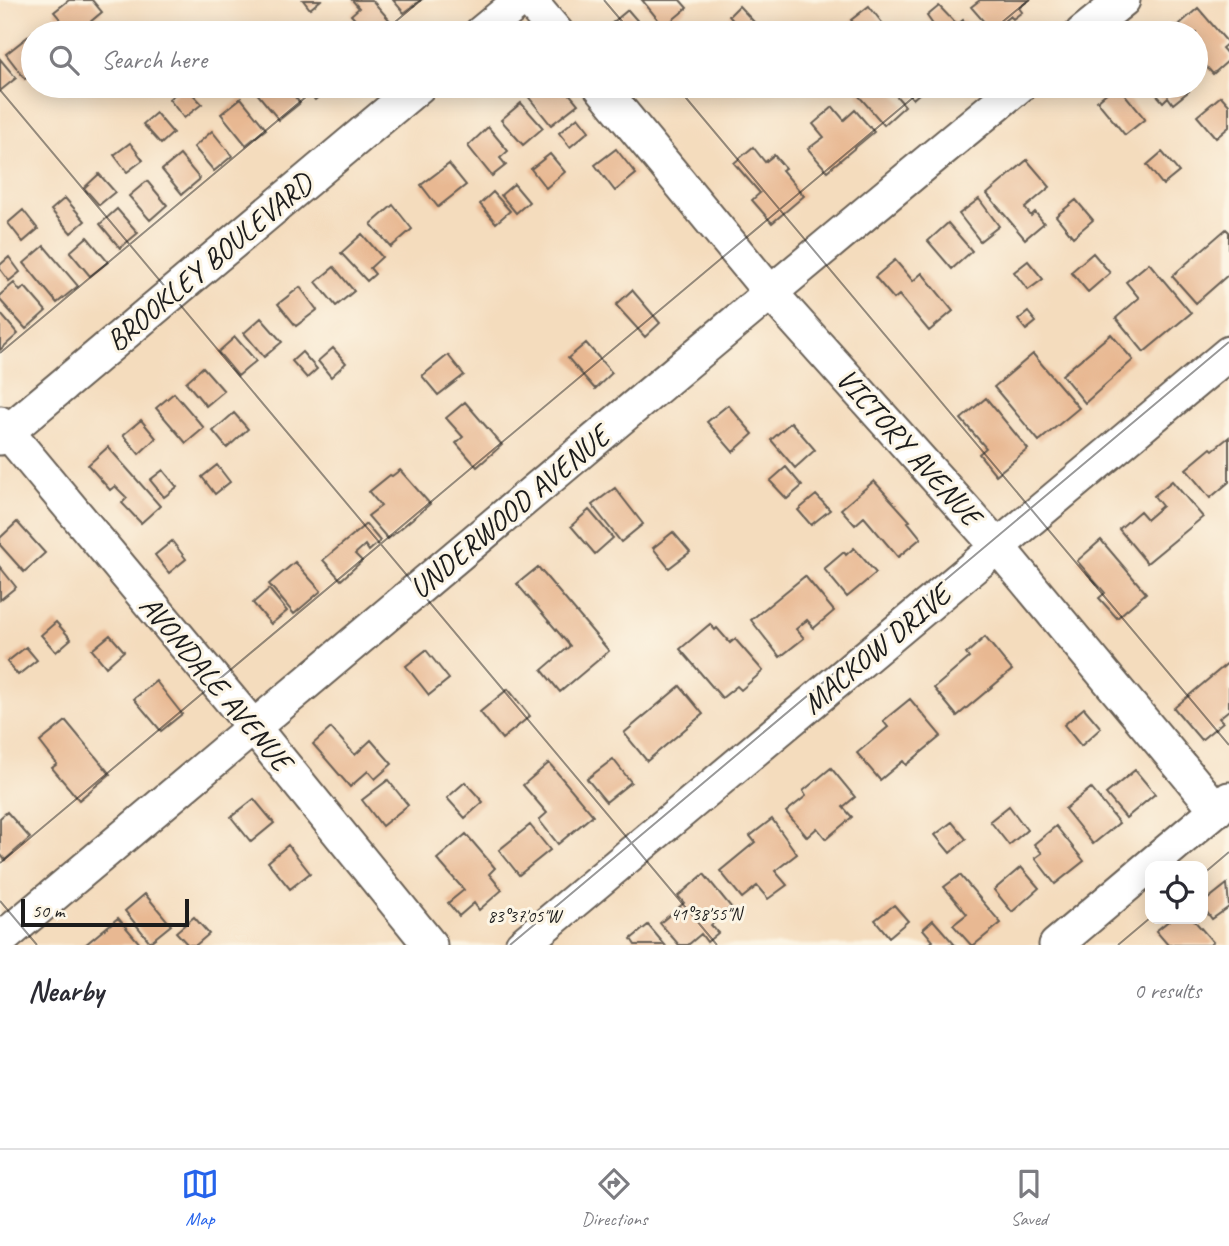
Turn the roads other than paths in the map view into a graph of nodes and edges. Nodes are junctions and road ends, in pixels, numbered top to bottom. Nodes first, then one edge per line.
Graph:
1 (521, 0) edge
2 (529, 0) edge
3 (1123, 0) edge
4 (496, 21) edge
5 (546, 21) edge
6 (1097, 21) edge
7 (404, 98) edge
8 (610, 98) edge
9 (1004, 98) edge
10 (769, 291) junction
11 (1229, 353) edge
12 (2, 431) edge
13 (998, 547) junction
14 (254, 728) junction
15 (1223, 804) edge
16 (0, 940) edge
17 (430, 945) edge
18 (523, 945) edge
19 (1056, 945) edge

1 - 4 street
2 - 5 street
3 - 6 street
7 - 12 street, BROOKLEY BOULEVARD
8 - 10 street, VICTORY AVENUE
9 - 10 street, UNDERWOOD AVENUE
10 - 13 street, VICTORY AVENUE
10 - 14 street, UNDERWOOD AVENUE
11 - 13 street, MACKOW DRIVE
12 - 14 street, AVONDALE AVENUE
13 - 15 street, VICTORY AVENUE
13 - 18 street, MACKOW DRIVE
14 - 16 street, UNDERWOOD AVENUE
14 - 17 street, AVONDALE AVENUE
15 - 19 street

